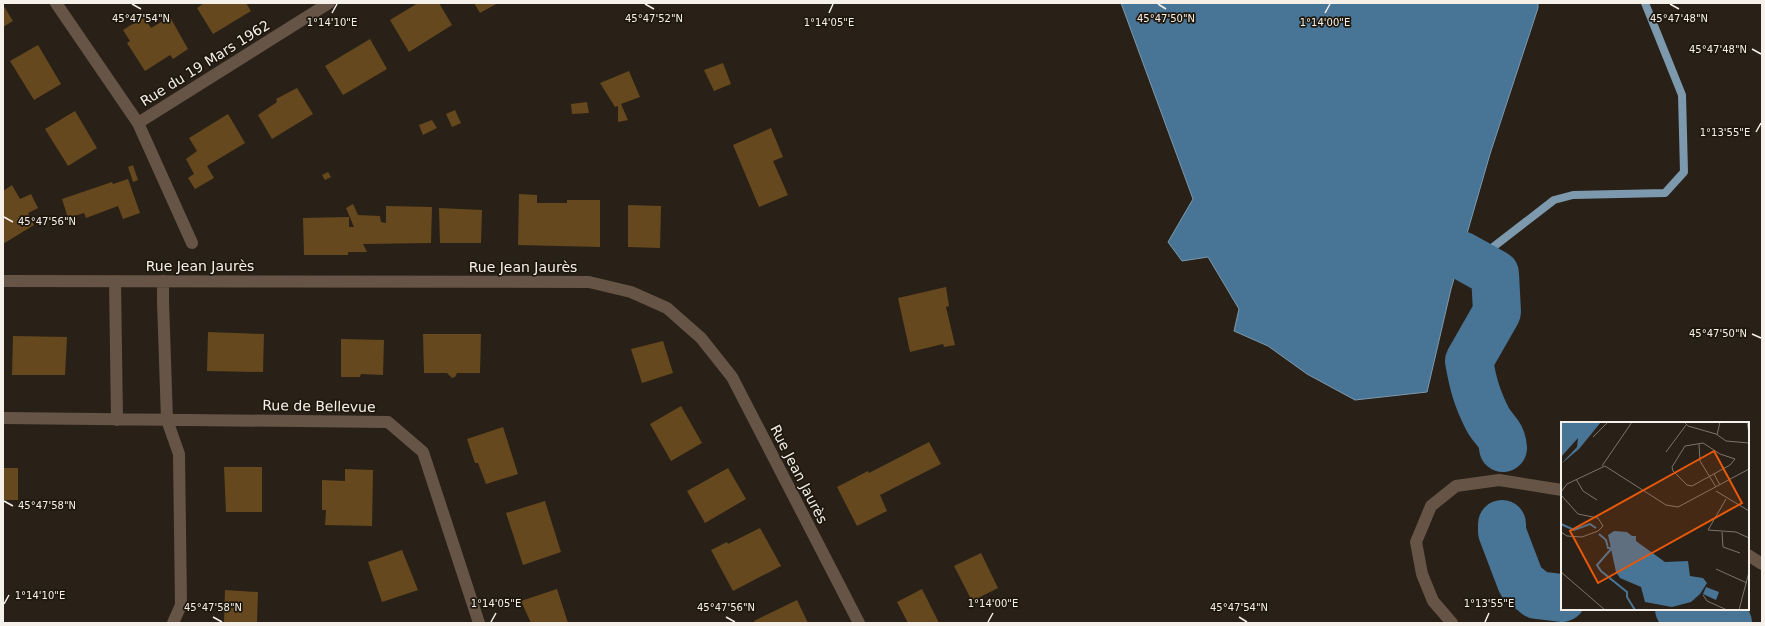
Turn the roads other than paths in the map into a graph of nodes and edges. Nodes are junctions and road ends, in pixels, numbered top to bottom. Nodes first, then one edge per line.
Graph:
1 (56, 3) edge
2 (328, 3) edge
3 (138, 123) junction
4 (192, 243) dead end
5 (3, 281) edge
6 (115, 281) junction
7 (163, 281) junction
8 (3, 418) edge
9 (117, 420) junction
10 (167, 420) junction
11 (1561, 490) edge
12 (1749, 556) edge
13 (1762, 564) edge
14 (173, 623) edge
15 (479, 623) edge
16 (859, 623) edge
17 (1452, 623) edge

1 - 3 street, Rue du 19 Mars 1962
2 - 3 street, Rue du 19 Mars 1962
3 - 4 street, Rue du 19 Mars 1962
5 - 6 street, Rue Jean Jaurès
6 - 7 street, Rue Jean Jaurès
6 - 9 street
7 - 10 street
7 - 16 street, Rue Jean Jaurès
8 - 9 street, Rue de Bellevue
9 - 10 street, Rue de Bellevue
10 - 14 street
10 - 15 street, Rue de Bellevue
11 - 17 street
12 - 13 street

